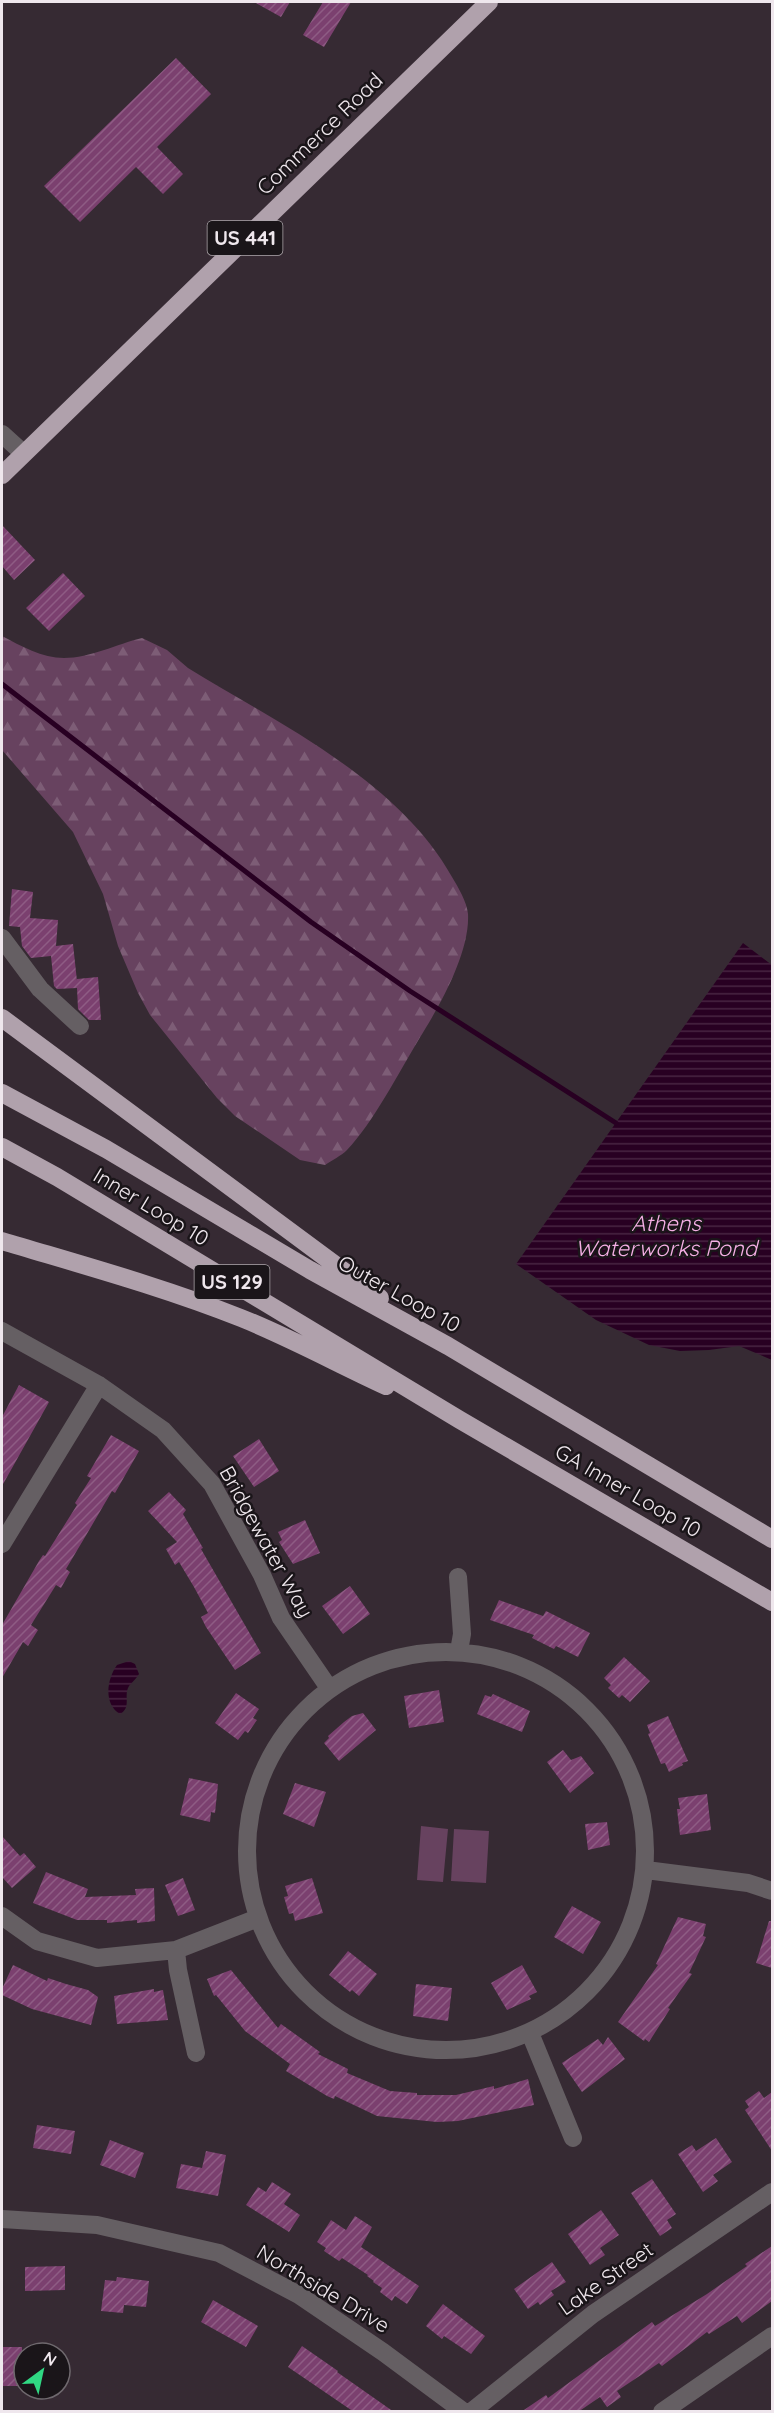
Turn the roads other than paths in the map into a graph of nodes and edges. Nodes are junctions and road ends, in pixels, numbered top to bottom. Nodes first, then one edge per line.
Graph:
1 (489, 2) edge
2 (2, 434) edge
3 (23, 453) junction
4 (2, 475) edge
5 (2, 938) edge
6 (2, 1018) edge
7 (80, 1026) dead end
8 (2, 1093) edge
9 (2, 1147) edge
10 (2, 1241) edge
11 (2, 1331) edge
12 (448, 1346) junction
13 (99, 1385) junction
14 (460, 1420) junction
15 (772, 1539) edge
16 (2, 1544) edge
17 (458, 1577) dead end
18 (772, 1602) edge
19 (459, 1651) junction
20 (329, 1688) junction
21 (646, 1870) junction
22 (772, 1891) edge
23 (2, 1916) edge
24 (258, 1918) junction
25 (176, 1950) junction
26 (530, 2033) junction
27 (196, 2053) dead end
28 (573, 2138) dead end
29 (772, 2192) edge
30 (2, 2219) edge
31 (772, 2336) edge
32 (464, 2412) edge
33 (471, 2412) edge
34 (662, 2412) edge

1 - 3 highway, Commerce Road / US 441
2 - 3 street
3 - 4 highway, Commerce Road / US 441
5 - 7 street
6 - 12 highway
8 - 12 highway, Outer Loop 10 / US 129
9 - 14 highway, Inner Loop 10 / US 129
10 - 14 highway
11 - 13 street, Bridgewater Way
12 - 15 highway, Outer Loop 10 / US 129
13 - 16 street
13 - 20 street, Bridgewater Way
14 - 18 highway, GA Inner Loop 10 / US 129
17 - 19 street
19 - 20 street
19 - 21 street
20 - 24 street
21 - 22 street
21 - 26 street
23 - 25 street
24 - 25 street
24 - 26 street
25 - 27 street
26 - 28 street
29 - 33 street, Lake Street
30 - 32 street, Northside Drive
31 - 34 street

